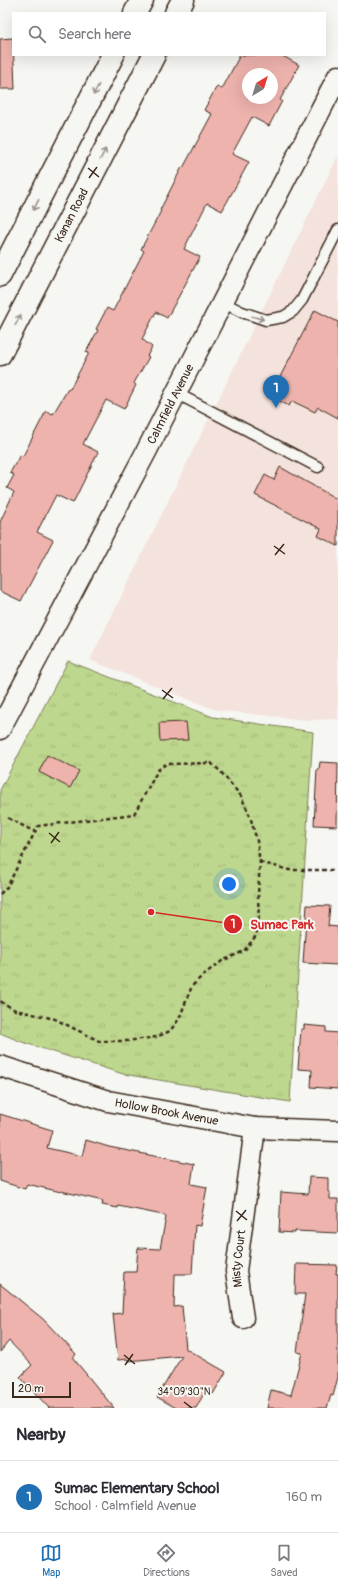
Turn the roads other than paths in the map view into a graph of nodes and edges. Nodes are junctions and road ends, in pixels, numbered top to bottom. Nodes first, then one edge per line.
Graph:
1 (142, 0) edge
2 (183, 0) edge
3 (136, 12) edge
4 (177, 12) edge
5 (112, 56) edge
6 (153, 56) edge
7 (338, 76) edge
8 (333, 99) edge
9 (338, 230) edge
10 (0, 275) edge
11 (222, 302) junction
12 (0, 354) edge
13 (176, 393) junction
14 (318, 467) dead end
15 (0, 729) edge
16 (0, 1066) edge
17 (255, 1128) junction
18 (338, 1131) edge
19 (243, 1318) dead end

1 - 3 main road
2 - 4 main road
5 -> 10 main road
12 -> 6 main road, Kanan Road
7 - 8 street, Calmfield Avenue
8 - 11 street, Calmfield Avenue
11 -> 9 lane
11 - 13 street, Calmfield Avenue
13 - 14 lane
13 - 15 street, Calmfield Avenue
16 - 17 street, Hollow Brook Avenue
17 - 18 street, Hollow Brook Avenue
17 - 19 street, Misty Court

